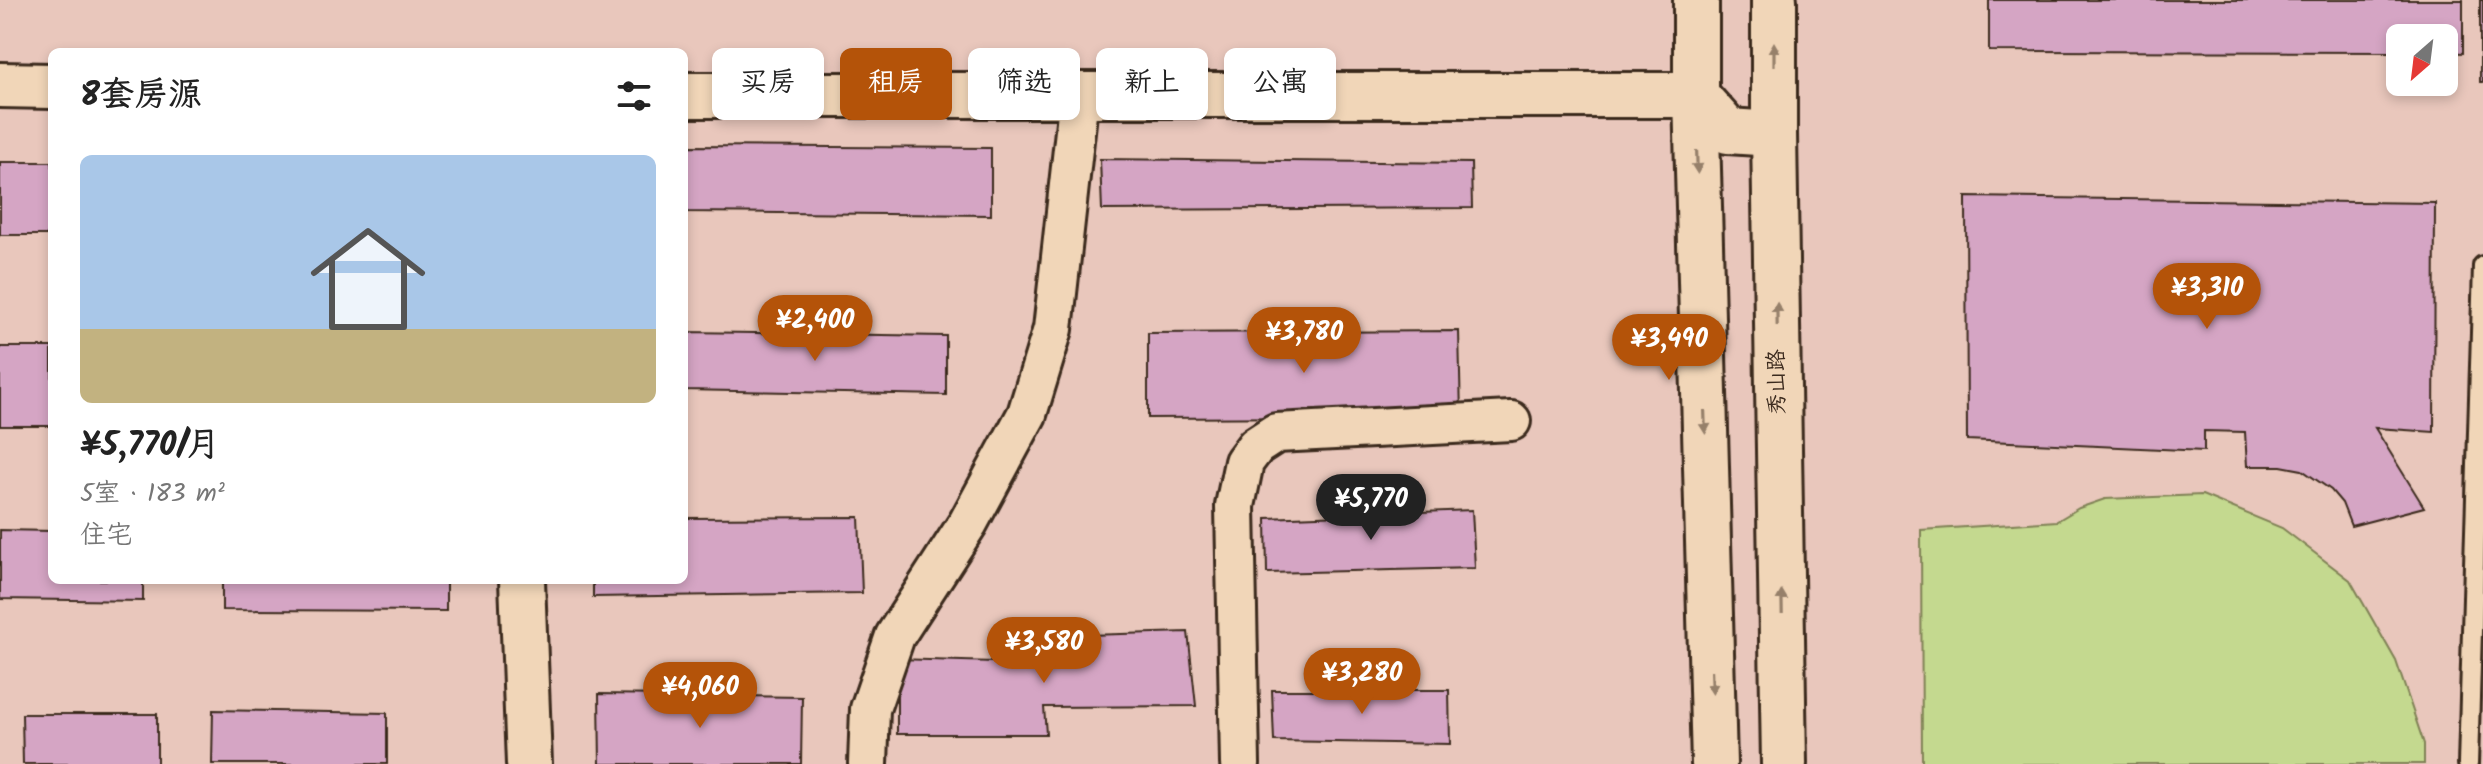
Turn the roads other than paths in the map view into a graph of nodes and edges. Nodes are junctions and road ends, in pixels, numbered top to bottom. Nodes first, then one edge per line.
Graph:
1 (1696, 0) edge
2 (1774, 0) edge
3 (0, 85) edge
4 (48, 86) edge
5 (688, 95) edge
6 (968, 95) edge
7 (1080, 95) edge
8 (1696, 95) junction
9 (1076, 120) edge
10 (1774, 134) junction
11 (2483, 266) edge
12 (1511, 421) dead end
13 (522, 584) edge
14 (529, 764) edge
15 (868, 764) edge
16 (1240, 764) edge
17 (1714, 764) edge
18 (1784, 764) edge
19 (2468, 764) edge

1 - 8 main road
10 -> 2 main road, 秀山路
3 - 4 main road
5 - 6 main road
7 - 8 main road
8 - 10 main road
8 -> 17 main road
9 - 15 street
18 -> 10 main road, 秀山路
11 - 19 lane
12 - 16 street
13 - 14 main road

